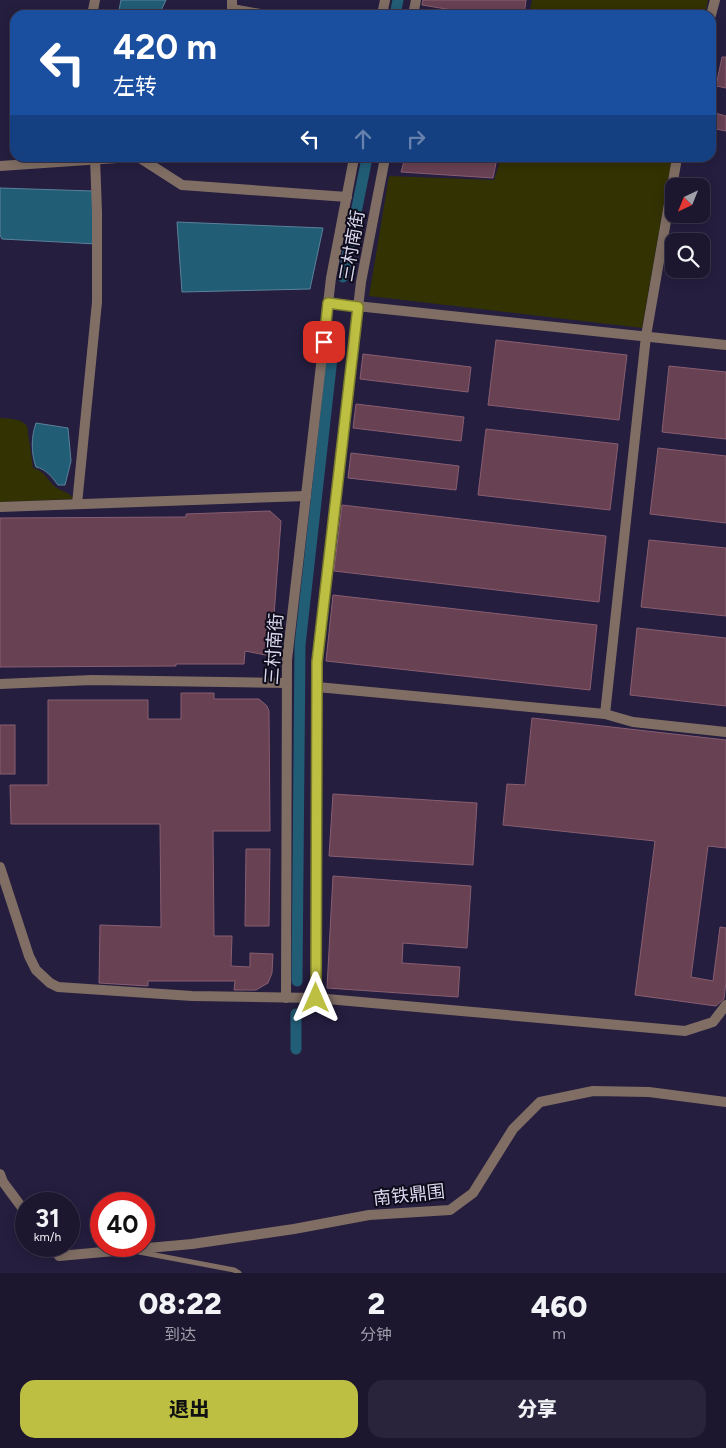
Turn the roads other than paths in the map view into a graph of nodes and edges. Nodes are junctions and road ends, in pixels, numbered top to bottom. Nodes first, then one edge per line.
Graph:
1 (232, 0) edge
2 (238, 10) edge
3 (48, 162) edge
4 (95, 162) edge
5 (146, 162) edge
6 (353, 162) edge
7 (384, 162) edge
8 (676, 162) edge
9 (0, 166) edge
10 (347, 197) junction
11 (328, 303) junction
12 (358, 307) junction
13 (646, 336) junction
14 (726, 344) edge
15 (306, 496) junction
16 (77, 504) junction
17 (0, 507) edge
18 (287, 683) junction
19 (0, 684) edge
20 (317, 687) junction
21 (605, 714) junction
22 (726, 732) edge
23 (0, 867) edge
24 (286, 998) junction
25 (316, 998) junction
26 (726, 1005) edge
27 (726, 1102) edge
28 (0, 1174) edge
29 (15, 1198) edge
30 (155, 1247) edge
31 (155, 1255) edge
32 (239, 1273) edge

1 - 2 street
3 - 9 street
4 - 16 street
5 - 10 street
6 - 10 street, 三村南街
7 - 12 street, 三村南街
8 - 13 street
10 - 11 street, 三村南街
11 - 12 street
11 - 15 street, 三村南街
12 - 13 street
12 - 20 street, 三村南街
13 - 14 street
13 - 21 street
15 - 16 street
15 - 18 street, 三村南街
16 - 17 street
18 - 19 street
18 - 24 street, 三村南街
20 - 21 street
20 - 25 street, 三村南街
21 - 22 street
23 - 24 street
24 - 25 street
25 - 26 street
27 - 30 street, 南铁鼎围
28 - 29 street
31 - 32 lane

